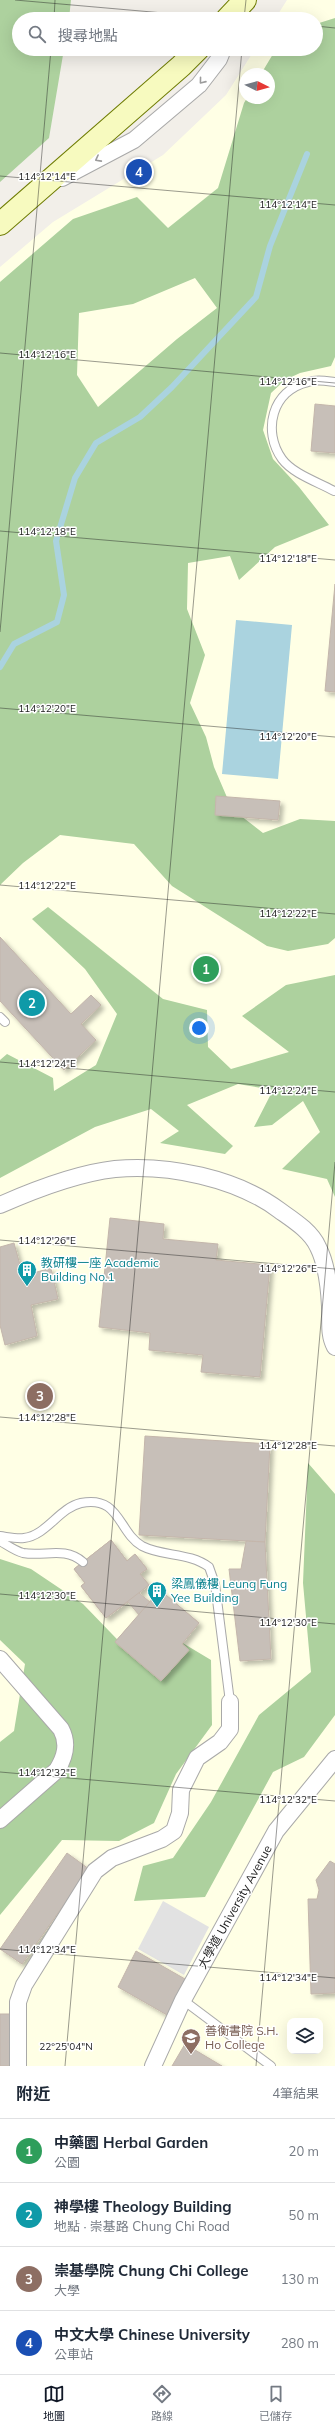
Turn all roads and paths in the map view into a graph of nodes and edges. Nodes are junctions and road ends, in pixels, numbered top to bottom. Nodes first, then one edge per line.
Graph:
1 (191, 56) edge
2 (220, 56) edge
3 (36, 191) junction
4 (0, 224) edge
5 (335, 382) edge
6 (334, 490) dead end
7 (0, 1205) edge
8 (335, 1347) edge
9 (0, 1536) edge
10 (0, 1541) edge
11 (83, 1562) dead end
12 (0, 1659) edge
13 (230, 1702) joint
14 (335, 1759) edge
15 (0, 1820) edge
16 (183, 2000) junction
17 (18, 2066) edge
18 (153, 2066) edge
19 (272, 2066) edge

1 - 3 main road
2 -> 3 street
3 - 4 main road
5 - 6 lane
7 - 8 street
9 - 13 lane
10 - 11 lane
12 - 15 street
13 - 17 street
14 - 16 street, 大學道 University Avenue
16 - 18 street, 大學道 University Avenue
16 - 19 lane

